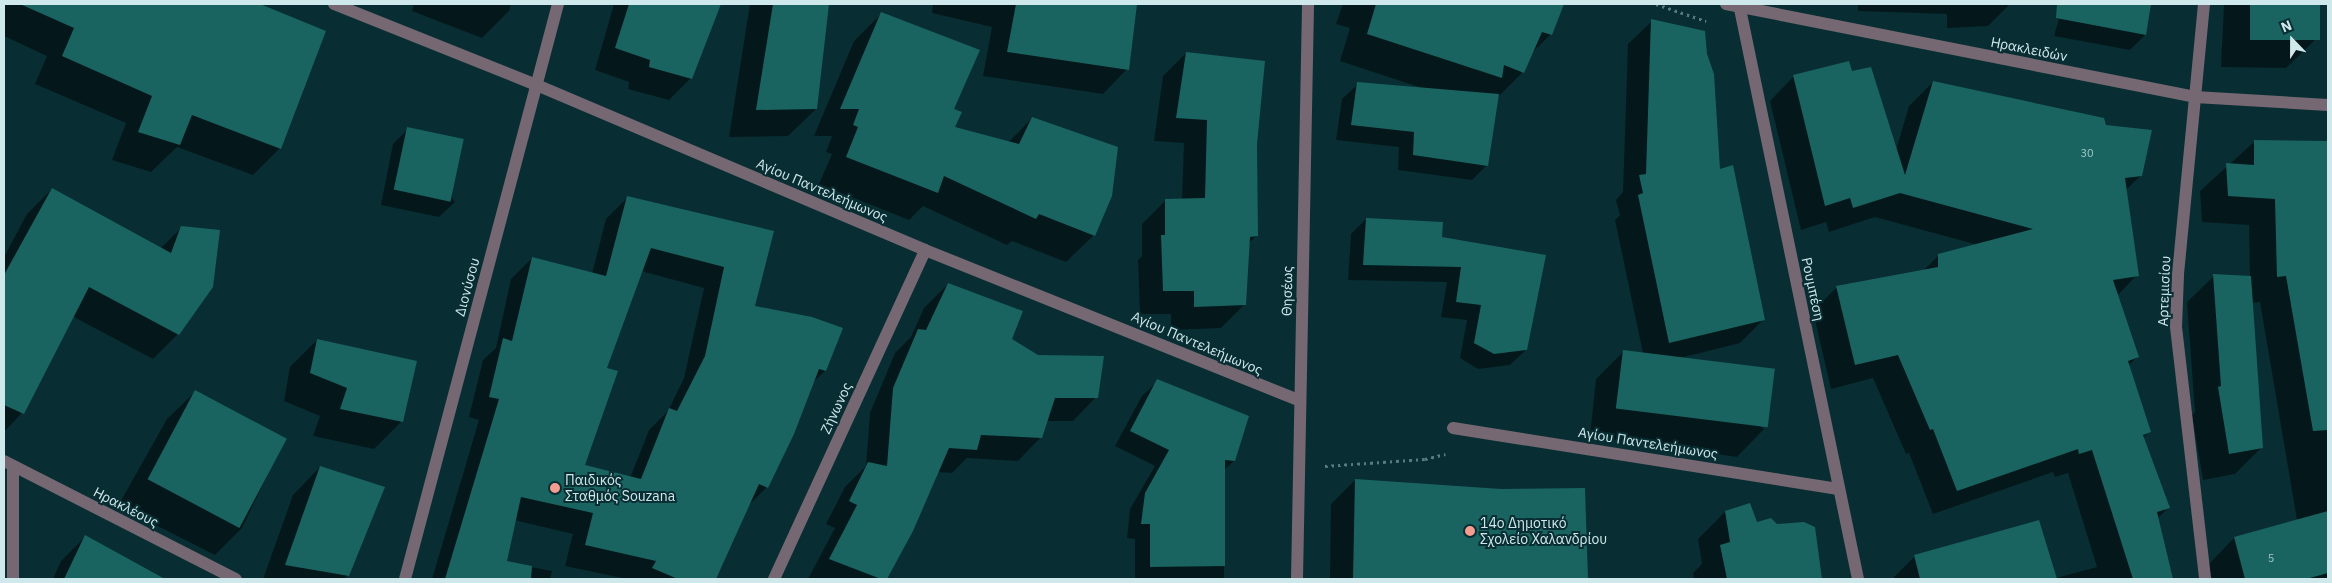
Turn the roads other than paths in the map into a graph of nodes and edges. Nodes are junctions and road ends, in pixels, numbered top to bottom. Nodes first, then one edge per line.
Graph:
1 (334, 4) edge
2 (558, 4) edge
3 (1308, 4) edge
4 (1726, 4) edge
5 (2204, 4) edge
6 (1739, 6) edge
7 (538, 86) junction
8 (2195, 97) junction
9 (2328, 105) edge
10 (925, 250) junction
11 (1300, 401) junction
12 (1452, 428) dead end
13 (8, 464) edge
14 (1838, 489) junction
15 (13, 579) edge
16 (236, 579) edge
17 (405, 579) edge
18 (774, 579) edge
19 (1298, 579) edge
20 (1858, 579) edge
21 (2205, 579) edge

1 - 7 street, Αγίου Παντελεήμωνος
2 - 7 street, Διονύσου
3 - 11 street, Θησέως
4 - 6 street, Ηρακλειδών
5 - 8 street, Αρτεμισίου
6 - 8 street, Ηρακλειδών
6 - 14 street, Ρουμπέση
7 - 10 street, Αγίου Παντελεήμωνος
7 - 17 street, Διονύσου
8 - 9 street, Ηρακλειδών
8 - 21 street, Αρτεμισίου
10 - 11 street, Αγίου Παντελεήμωνος
10 - 18 street, Ζήνωνος
11 - 19 street, Θησέως
12 - 14 street, Αγίου Παντελεήμωνος
13 - 15 street
13 - 16 street, Ηρακλέους
14 - 20 street, Ρουμπέση

